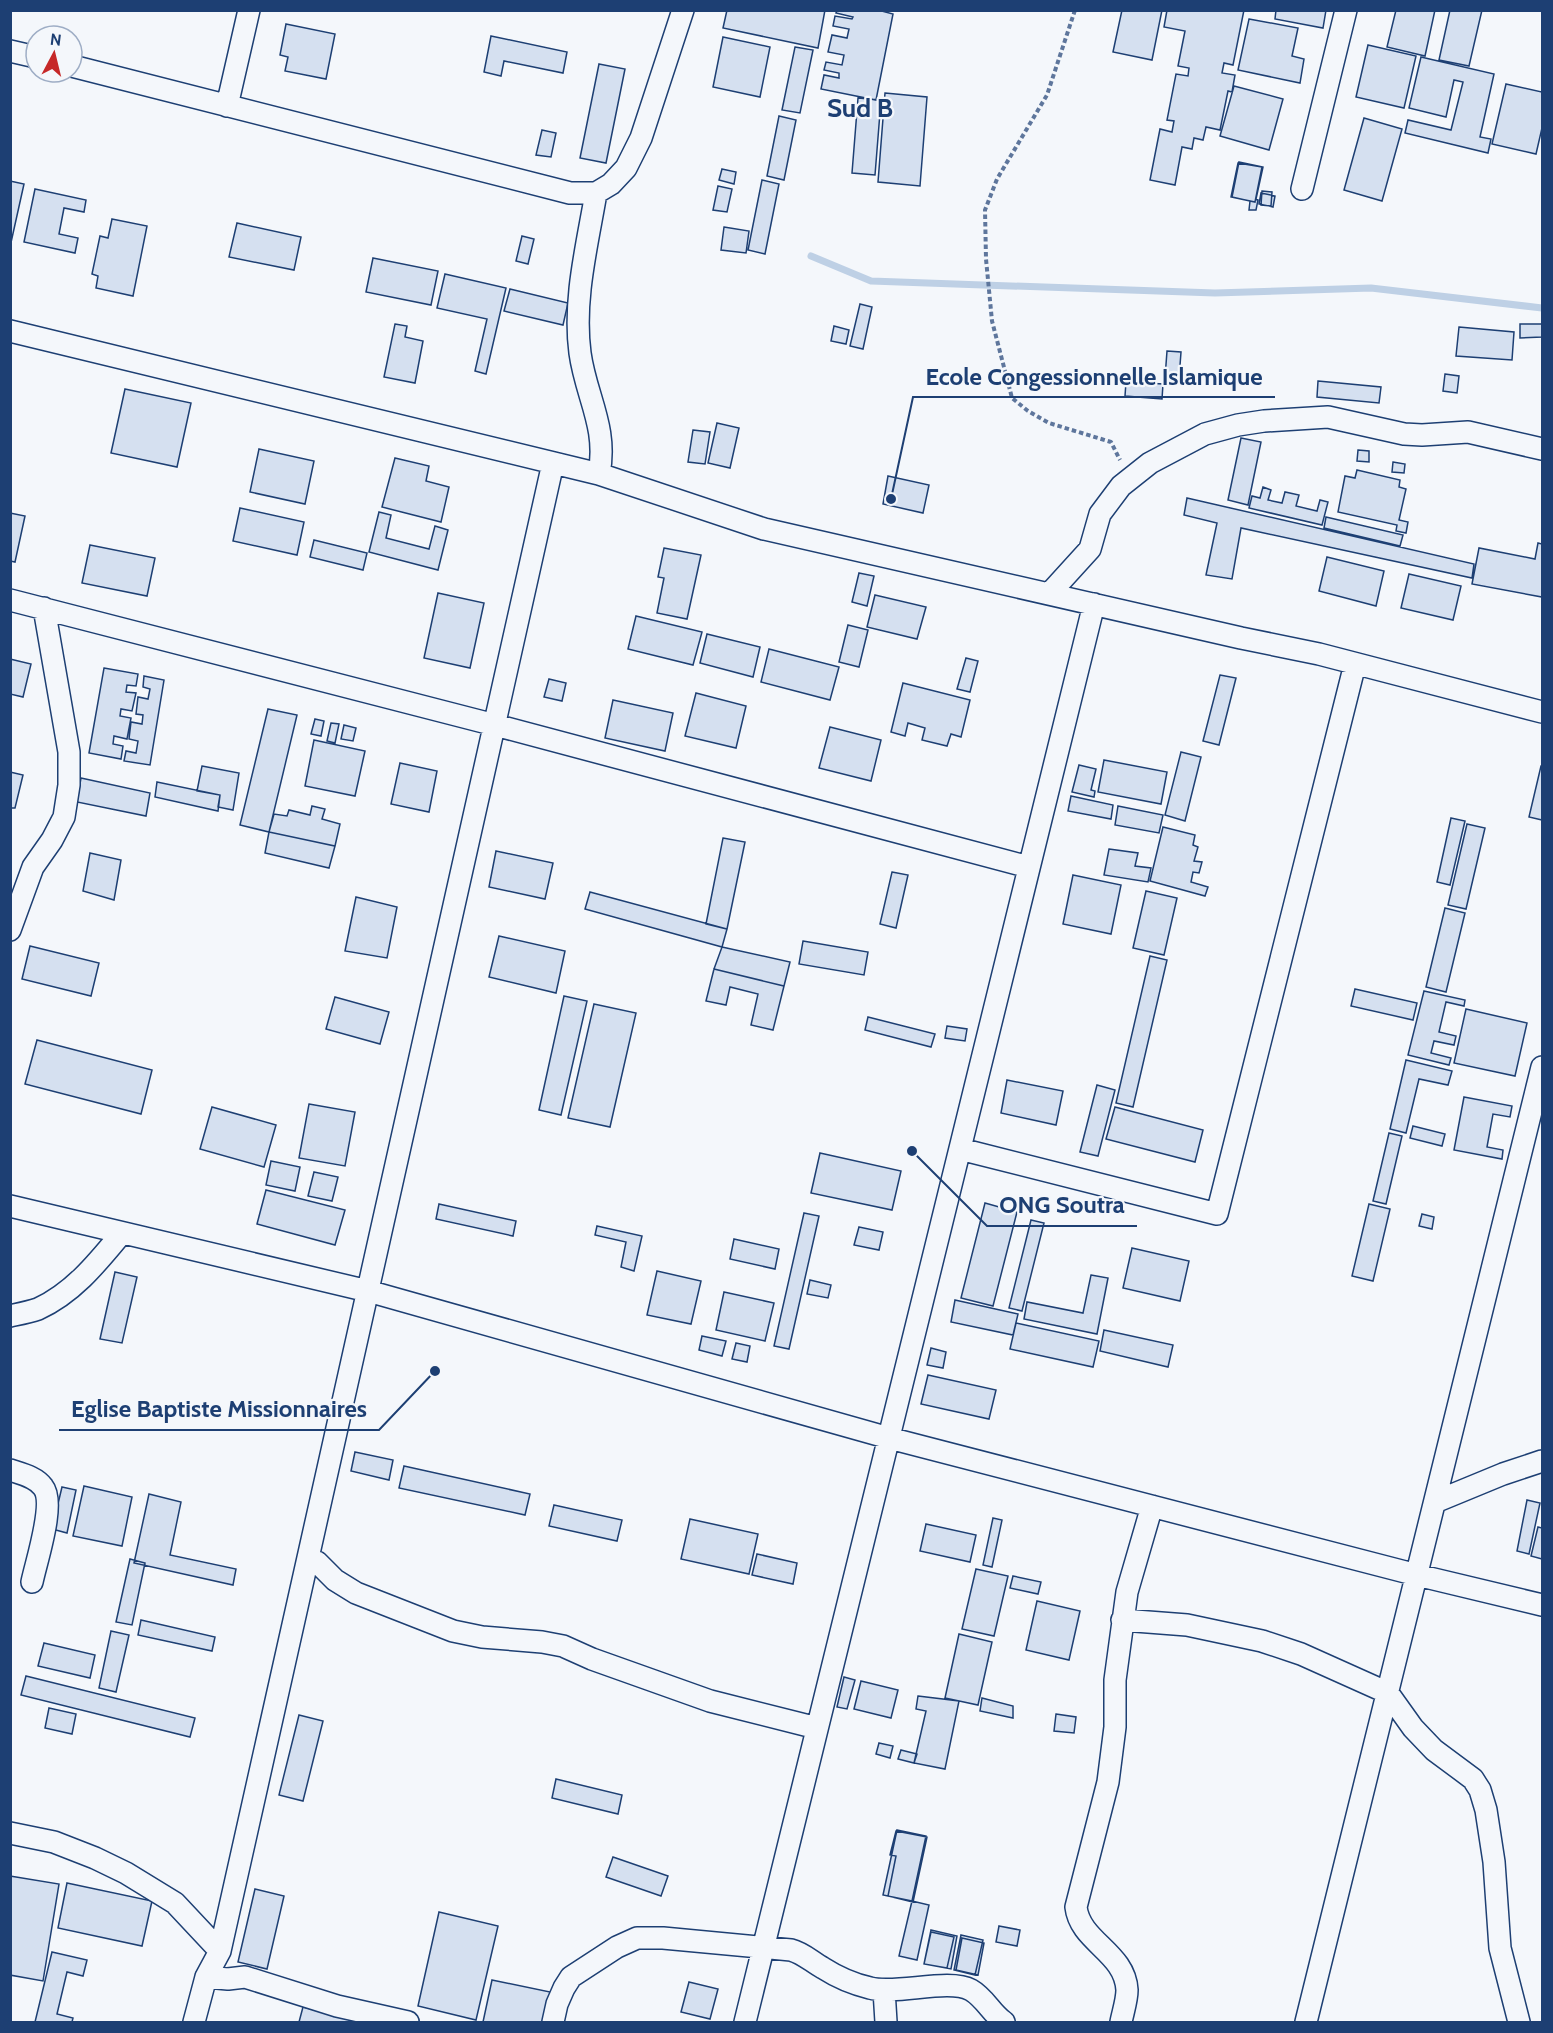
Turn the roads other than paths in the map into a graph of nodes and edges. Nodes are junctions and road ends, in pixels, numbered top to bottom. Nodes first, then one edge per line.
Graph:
1 (249, 10) edge
2 (683, 10) edge
3 (1346, 10) edge
4 (84, 69) edge
5 (227, 106) junction
6 (1302, 189) dead end
7 (596, 193) junction
8 (10, 331) edge
9 (1542, 449) edge
10 (553, 463) junction
11 (599, 474) junction
12 (1050, 593) junction
13 (10, 600) edge
14 (1094, 604) junction
15 (44, 608) junction
16 (1355, 664) junction
17 (1542, 712) edge
18 (495, 725) junction
19 (1029, 867) junction
20 (10, 930) edge
21 (1542, 1068) edge
22 (960, 1149) junction
23 (10, 1206) edge
24 (121, 1234) junction
25 (368, 1291) junction
26 (10, 1316) edge
27 (889, 1438) junction
28 (1542, 1461) edge
29 (10, 1470) edge
30 (1435, 1502) junction
31 (1152, 1506) junction
32 (307, 1563) junction
33 (1417, 1575) junction
34 (32, 1582) dead end
35 (1542, 1605) edge
36 (1122, 1620) junction
37 (1388, 1693) junction
38 (817, 1728) junction
39 (10, 1833) edge
40 (763, 1948) junction
41 (220, 1951) junction
42 (206, 1977) junction
43 (884, 1990) junction
44 (194, 2022) edge
45 (408, 2022) edge
46 (553, 2022) edge
47 (745, 2022) edge
48 (886, 2022) edge
49 (1004, 2022) edge
50 (1122, 2022) edge
51 (1306, 2022) edge
52 (1519, 2022) edge

1 - 5 street
2 - 7 street
3 - 6 street
4 - 5 street
5 - 7 street
7 - 11 street
8 - 10 street
9 - 12 street
10 - 11 street
10 - 18 street
11 - 12 street
12 - 14 street
13 - 15 street
14 - 16 street
14 - 19 street
15 - 18 street
15 - 20 street
16 - 17 street
16 - 22 street
18 - 19 street
18 - 25 street
19 - 22 street
21 - 30 street
22 - 27 street
23 - 24 street
24 - 25 street
24 - 26 street
25 - 27 street
25 - 32 street
27 - 31 street
27 - 38 street
28 - 30 street
29 - 34 street
30 - 33 street
31 - 33 street
31 - 36 street
32 - 38 street
32 - 41 street
33 - 35 street
33 - 37 street
36 - 37 street
36 - 50 street
37 - 51 street
37 - 52 street
38 - 40 street
39 - 41 street
40 - 43 street
40 - 46 street
40 - 47 street
41 - 42 street
42 - 44 street
42 - 45 street
43 - 48 street
43 - 49 street

